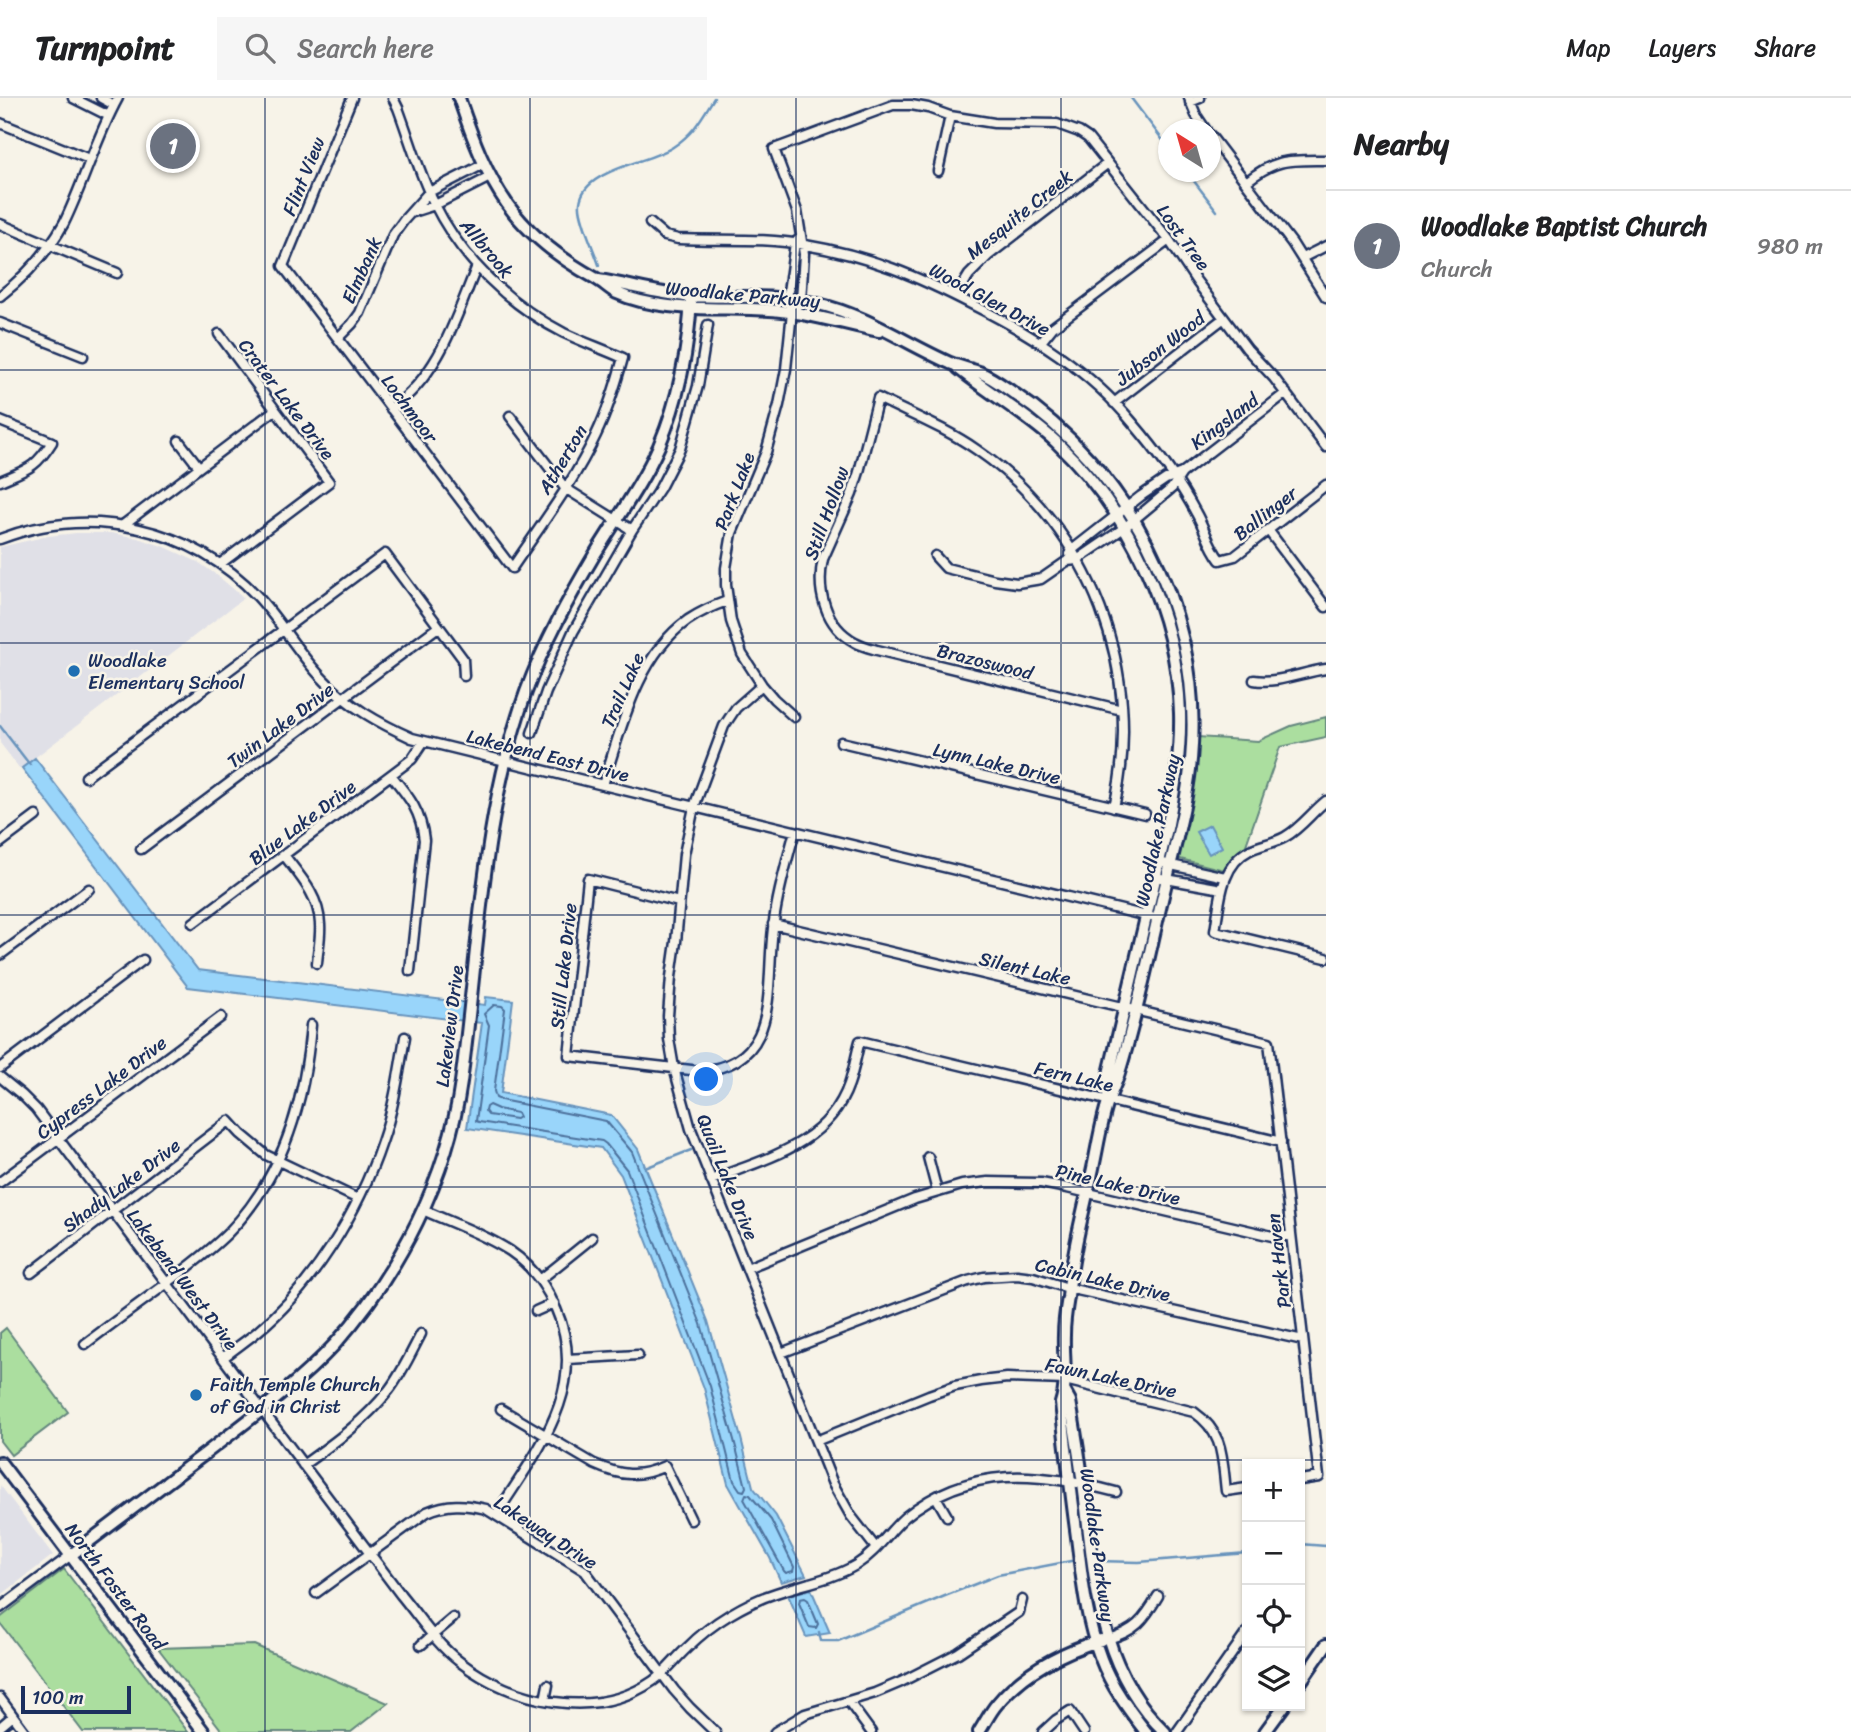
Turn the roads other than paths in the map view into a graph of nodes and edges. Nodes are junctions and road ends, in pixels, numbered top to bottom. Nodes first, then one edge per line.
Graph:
1 (73, 98) edge
2 (101, 98) edge
3 (352, 98) edge
4 (393, 98) edge
5 (459, 98) edge
6 (1200, 98) edge
7 (1189, 100) edge
8 (116, 101) edge
9 (109, 116) junction
10 (950, 116) junction
11 (1200, 119) edge
12 (0, 123) edge
13 (1221, 149) edge
14 (89, 159) junction
15 (1326, 160) edge
16 (1108, 163) junction
17 (484, 164) junction
18 (938, 171) dead end
19 (490, 177) junction
20 (1246, 182) junction
21 (429, 192) junction
22 (435, 205) junction
23 (410, 213) junction
24 (650, 223) dead end
25 (0, 225) edge
26 (1169, 240) junction
27 (800, 241) junction
28 (50, 245) junction
29 (1326, 246) edge
30 (1301, 258) junction
31 (283, 265) joint
32 (477, 266) junction
33 (117, 273) dead end
34 (791, 273) junction
35 (802, 274) junction
36 (0, 296) edge
37 (956, 296) junction
38 (1326, 297) edge
39 (787, 299) junction
40 (801, 301) junction
41 (691, 302) junction
42 (792, 312) junction
43 (1224, 318) junction
44 (0, 323) edge
45 (708, 325) dead end
46 (888, 332) junction
47 (219, 334) dead end
48 (338, 338) junction
49 (1041, 342) junction
50 (83, 356) dead end
51 (623, 358) joint
52 (953, 364) junction
53 (1286, 393) junction
54 (1114, 403) junction
55 (391, 409) junction
56 (275, 410) junction
57 (510, 416) dead end
58 (0, 421) edge
59 (179, 441) dead end
60 (1326, 447) edge
61 (199, 467) junction
62 (1174, 479) junction
63 (0, 481) edge
64 (1326, 485) edge
65 (565, 488) junction
66 (1147, 493) junction
67 (1154, 503) junction
68 (1126, 507) junction
69 (1116, 515) junction
70 (1134, 520) junction
71 (617, 521) junction
72 (123, 525) junction
73 (1124, 528) junction
74 (632, 530) junction
75 (1268, 530) junction
76 (1094, 533) junction
77 (0, 539) edge
78 (1102, 543) junction
79 (1072, 551) junction
80 (935, 556) dead end
81 (1077, 560) junction
82 (1220, 560) joint
83 (1067, 561) junction
84 (220, 564) junction
85 (512, 568) joint
86 (727, 601) junction
87 (1326, 607) edge
88 (438, 626) junction
89 (284, 630) junction
90 (844, 634) joint
91 (1326, 668) edge
92 (464, 676) dead end
93 (1254, 680) dead end
94 (762, 685) junction
95 (343, 698) junction
96 (1122, 710) junction
97 (794, 717) dead end
98 (531, 733) dead end
99 (424, 741) junction
100 (841, 742) dead end
101 (505, 761) junction
102 (391, 775) junction
103 (86, 777) dead end
104 (603, 785) junction
105 (1326, 801) edge
106 (694, 807) junction
107 (1114, 807) junction
108 (1145, 814) dead end
109 (36, 816) dead end
110 (795, 831) junction
111 (0, 843) edge
112 (141, 849) dead end
113 (284, 855) junction
114 (1164, 863) junction
115 (1194, 869) junction
116 (1155, 877) junction
117 (1225, 877) junction
118 (1167, 879) junction
119 (1191, 883) junction
120 (89, 889) dead end
121 (1222, 889) junction
122 (679, 902) junction
123 (1145, 916) junction
124 (1157, 919) junction
125 (193, 923) dead end
126 (773, 924) junction
127 (0, 955) edge
128 (1326, 958) edge
129 (143, 960) dead end
130 (317, 963) dead end
131 (410, 971) dead end
132 (1124, 1007) junction
133 (1135, 1011) junction
134 (221, 1017) dead end
135 (311, 1025) dead end
136 (405, 1037) dead end
137 (1269, 1042) joint
138 (0, 1068) edge
139 (674, 1068) junction
140 (0, 1077) edge
141 (1108, 1100) junction
142 (58, 1139) junction
143 (1281, 1142) junction
144 (928, 1157) dead end
145 (278, 1161) junction
146 (711, 1180) junction
147 (0, 1182) edge
148 (937, 1191) junction
149 (1088, 1192) junction
150 (358, 1199) junction
151 (423, 1210) junction
152 (113, 1211) junction
153 (1291, 1236) junction
154 (592, 1238) dead end
155 (747, 1268) junction
156 (31, 1273) dead end
157 (541, 1279) junction
158 (167, 1283) junction
159 (1068, 1288) junction
160 (554, 1303) junction
161 (536, 1311) dead end
162 (421, 1334) dead end
163 (1303, 1340) junction
164 (85, 1344) dead end
165 (781, 1353) junction
166 (638, 1355) dead end
167 (223, 1358) junction
168 (567, 1359) junction
169 (1065, 1380) junction
170 (1065, 1392) junction
171 (502, 1409) dead end
172 (262, 1410) junction
173 (545, 1436) junction
174 (816, 1441) junction
175 (0, 1462) edge
176 (303, 1465) junction
177 (1305, 1479) edge
178 (1070, 1480) junction
179 (1083, 1483) junction
180 (1242, 1489) edge
181 (1116, 1492) dead end
182 (936, 1497) junction
183 (496, 1515) junction
184 (947, 1516) dead end
185 (691, 1520) dead end
186 (876, 1548) junction
187 (370, 1552) junction
188 (71, 1555) junction
189 (316, 1593) dead end
190 (1158, 1596) dead end
191 (1022, 1600) dead end
192 (0, 1608) edge
193 (453, 1618) dead end
194 (433, 1634) junction
195 (1107, 1639) junction
196 (1242, 1639) edge
197 (1095, 1642) junction
198 (421, 1645) dead end
199 (1326, 1645) edge
200 (663, 1673) junction
201 (1305, 1676) edge
202 (548, 1685) dead end
203 (0, 1698) edge
204 (545, 1700) junction
205 (849, 1702) junction
206 (1280, 1711) edge
207 (13, 1716) junction
208 (0, 1727) edge
209 (712, 1729) edge
210 (25, 1732) edge
211 (204, 1732) edge
212 (775, 1732) edge
213 (871, 1732) edge
214 (979, 1732) edge
215 (1043, 1732) edge
216 (1084, 1732) edge
217 (1146, 1732) edge
218 (1165, 1732) edge
219 (1177, 1732) edge
220 (1265, 1732) edge

1 - 9 street
2 - 8 street
3 - 31 street, Flint View
4 - 21 street, Allbrook
5 - 17 street, Woodlake Parkway
6 - 7 street
7 - 11 street
8 - 9 street
9 - 14 street
10 - 16 street, Lost Tree
10 - 18 street
10 - 27 street, Lost Tree
12 - 14 street
13 - 20 street
14 - 28 street
15 - 20 street
16 - 26 street, Lost Tree
16 - 37 street, Mesquite Creek
17 - 19 street, Woodlake Parkway
17 - 21 street, Elmbank
19 - 22 street
19 - 41 street, Woodlake Parkway
20 - 30 street
21 - 22 street, Allbrook
21 - 23 street, Elmbank
22 - 23 street
22 - 32 street, Allbrook
23 - 48 street, Elmbank
24 - 27 street, Wood Glen Drive
25 - 28 street
26 - 43 street, Lost Tree
26 - 49 street
27 - 34 street
27 - 35 street
27 - 37 street, Wood Glen Drive
28 - 33 street
28 - 36 street
29 - 30 street
30 - 38 street
31 - 48 street, Lochmoor
32 - 51 street, Allbrook
32 - 55 street
34 - 35 street
34 - 39 street
35 - 40 street
37 - 49 street, Wood Glen Drive
39 - 40 street, Woodlake Parkway
39 - 41 street, Woodlake Parkway
39 - 42 street, Park Lake
40 - 42 street
40 - 46 street, Woodlake Parkway
41 - 42 street, Woodlake Parkway
41 - 71 street, Lakeview Drive
42 - 46 street, Woodlake Parkway
42 - 86 street, Park Lake
43 - 53 street, Lost Tree
43 - 54 street, Jubson Wood
44 - 50 street
45 - 74 street
46 - 52 street, Woodlake Parkway
47 - 56 street, Crater Lake Drive
48 - 55 street, Lochmoor
49 - 54 street, Wood Glen Drive
51 - 65 street, Atherton
52 - 68 street, Woodlake Parkway
52 - 69 street, Woodlake Parkway
53 - 60 street, Lost Tree
53 - 62 street, Kingsland
54 - 62 street, Wood Glen Drive
55 - 85 street, Lochmoor
56 - 61 street
56 - 84 street, Crater Lake Drive
57 - 65 street
58 - 63 street
59 - 61 street
61 - 72 street
62 - 66 street, Kingsland
62 - 67 street, Kingsland
62 - 82 street, Wood Glen Drive
64 - 75 street, Ballinger
65 - 71 street
65 - 85 street, Atherton
66 - 67 street
66 - 68 street, Kingsland
67 - 70 street, Kingsland
68 - 69 street, Kingsland
68 - 70 street, Woodlake Parkway
69 - 73 street, Woodlake Parkway
69 - 76 street, Kingsland
70 - 73 street, Kingsland
70 - 114 street, Woodlake Parkway
71 - 74 street
71 - 101 street, Lakeview Drive
72 - 77 street, Lakebend East Drive
72 - 84 street, Lakebend East Drive
73 - 78 street, Kingsland
73 - 114 street, Woodlake Parkway
74 - 98 street
75 - 82 street, Ballinger
75 - 87 street
76 - 78 street
76 - 79 street, Kingsland
78 - 81 street, Kingsland
79 - 81 street
79 - 83 street
79 - 90 street, Still Hollow
80 - 83 street
81 - 83 street
81 - 96 street
84 - 89 street, Lakebend East Drive
86 - 94 street, Park Lake
86 - 104 street, Trail Lake
88 - 89 street
88 - 92 street
88 - 95 street, Twin Lake Drive
89 - 95 street, Lakebend East Drive
89 - 103 street
90 - 96 street, Brazoswood
91 - 93 street
94 - 97 street, Park Lake
94 - 106 street, Quail Lake Drive
95 - 99 street, Lakebend East Drive
95 - 112 street, Twin Lake Drive
96 - 107 street
99 - 101 street, Lakebend East Drive
99 - 102 street, Blue Lake Drive
100 - 107 street, Lynn Lake Drive
101 - 104 street, Lakebend East Drive
101 - 151 street, Lakeview Drive
102 - 113 street, Blue Lake Drive
102 - 131 street
104 - 106 street, Lakebend East Drive
105 - 117 street
106 - 110 street, Lakebend East Drive
106 - 122 street, Quail Lake Drive
107 - 108 street, Lynn Lake Drive
109 - 111 street
110 - 123 street, Lakebend East Drive
110 - 126 street
113 - 125 street, Blue Lake Drive
113 - 130 street
114 - 115 street
114 - 116 street, Woodlake Parkway
114 - 118 street, Woodlake Parkway
115 - 117 street
115 - 119 street
116 - 118 street
116 - 123 street, Woodlake Parkway
117 - 121 street
118 - 119 street
118 - 124 street, Woodlake Parkway
119 - 121 street
120 - 127 street
121 - 128 street
122 - 139 street, Quail Lake Drive
122 - 139 street, Still Lake Drive
123 - 124 street, Lakebend East Drive
123 - 132 street, Woodlake Parkway
124 - 133 street, Woodlake Parkway
126 - 132 street, Silent Lake
126 - 139 street
129 - 138 street
132 - 133 street, Silent Lake
132 - 141 street, Woodlake Parkway
133 - 137 street, Silent Lake
133 - 141 street, Woodlake Parkway
134 - 142 street, Cypress Lake Drive
135 - 145 street
136 - 150 street
137 - 143 street, Park Haven
139 - 146 street, Quail Lake Drive
140 - 142 street, Lakebend West Drive
141 - 143 street, Fern Lake
141 - 146 street, Fern Lake
141 - 149 street, Woodlake Parkway
142 - 147 street, Cypress Lake Drive
142 - 152 street, Lakebend West Drive
143 - 153 street, Park Haven
144 - 148 street
145 - 150 street
145 - 152 street, Shady Lake Drive
145 - 158 street
146 - 155 street, Quail Lake Drive
148 - 149 street, Pine Lake Drive
148 - 155 street, Pine Lake Drive
149 - 153 street, Pine Lake Drive
149 - 159 street, Woodlake Parkway
150 - 167 street
151 - 157 street
151 - 172 street, Lakeview Drive
152 - 156 street, Shady Lake Drive
152 - 158 street, Lakebend West Drive
153 - 163 street, Park Haven
154 - 157 street
155 - 165 street, Quail Lake Drive
157 - 160 street
158 - 164 street
158 - 167 street, Lakebend West Drive
159 - 163 street, Cabin Lake Drive
159 - 165 street, Cabin Lake Drive
159 - 169 street, Woodlake Parkway
160 - 161 street
160 - 168 street
162 - 176 street
163 - 177 street, Park Haven
165 - 174 street, Quail Lake Drive
166 - 168 street
167 - 172 street, Lakebend West Drive
168 - 173 street
169 - 170 street, Woodlake Parkway
169 - 174 street, Fawn Lake Drive
169 - 180 street, Fawn Lake Drive
170 - 178 street, Woodlake Parkway
170 - 179 street, Woodlake Parkway
171 - 173 street
172 - 176 street, Lakebend West Drive
172 - 188 street, Lakeview Drive
173 - 183 street
173 - 185 street
174 - 186 street, Quail Lake Drive
175 - 188 street, North Foster Road
176 - 187 street, Lakebend West Drive
178 - 179 street, Lakebend West Drive
178 - 182 street, Lakebend West Drive
178 - 197 street, Woodlake Parkway
179 - 181 street, Woodlake Parkway
179 - 195 street, Woodlake Parkway
182 - 184 street
182 - 186 street, Lakebend West Drive
183 - 187 street, Lakeway Drive
183 - 200 street, Lakeway Drive
186 - 200 street, Lakebend West Drive
187 - 189 street, Lakeway Drive
187 - 194 street, Lakebend West Drive
188 - 192 street, Lakeview Drive
188 - 211 street, North Foster Road
190 - 195 street
191 - 205 street
193 - 194 street
194 - 198 street
194 - 204 street, Lakebend West Drive
195 - 197 street
195 - 218 street, Woodlake Parkway
196 - 219 street
197 - 214 street
197 - 217 street, Woodlake Parkway
199 - 201 street
200 - 204 street, Lakebend West Drive
200 - 209 street, Lakeway Drive
202 - 204 street
203 - 207 street
205 - 212 street
205 - 213 street
206 - 220 street
207 - 208 street
207 - 210 street
215 - 216 street

